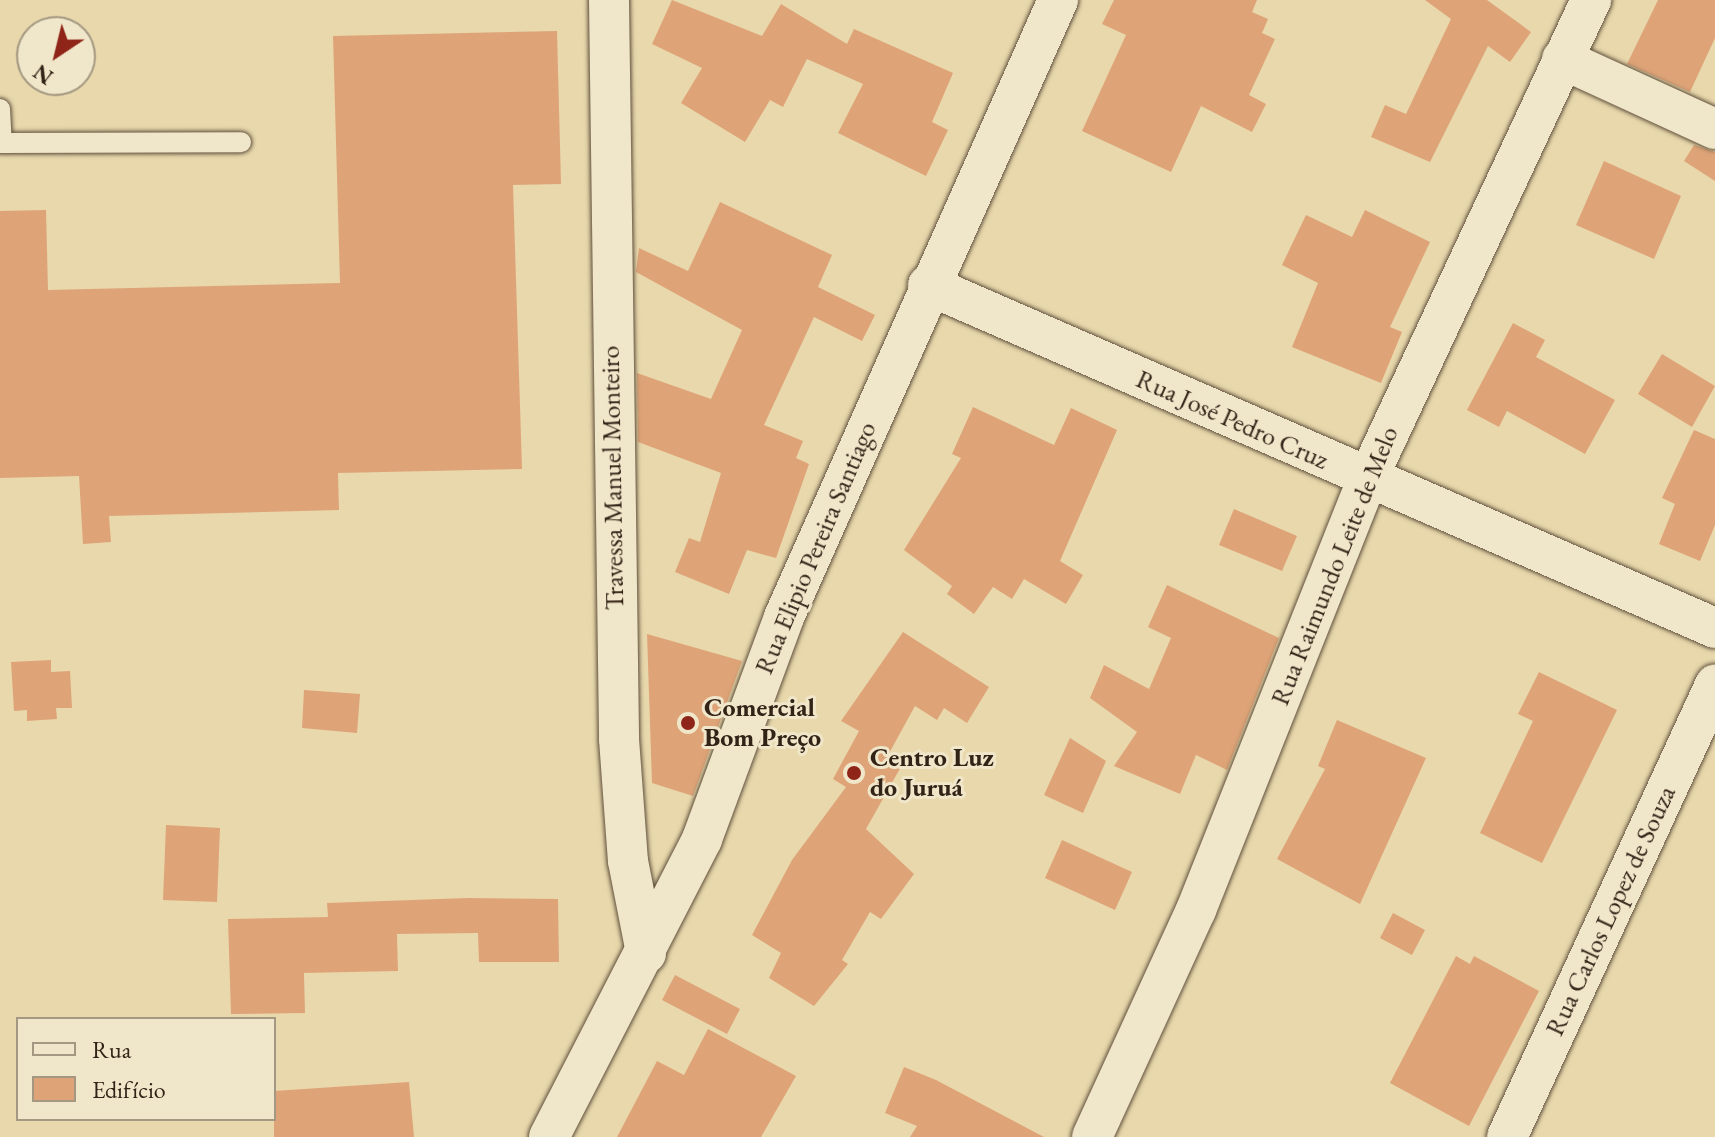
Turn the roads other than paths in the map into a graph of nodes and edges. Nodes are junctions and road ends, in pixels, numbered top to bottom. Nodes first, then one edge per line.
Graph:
1 (609, 0) edge
2 (1058, 0) edge
3 (1591, 0) edge
4 (1562, 59) junction
5 (0, 109) edge
6 (1715, 129) edge
7 (241, 142) dead end
8 (1, 143) edge
9 (928, 285) junction
10 (1367, 480) junction
11 (1715, 628) edge
12 (1715, 684) edge
13 (646, 953) junction
14 (549, 1137) edge
15 (1092, 1137) edge
16 (1507, 1137) edge

1 - 13 street, Travessa Manuel Monteiro
2 - 9 street, Rua Elipio Pereira Santiago
3 - 4 street, Rua Raimundo Leite de Melo
4 - 6 street
4 - 10 street, Rua Raimundo Leite de Melo
5 - 8 lane
7 - 8 lane
9 - 10 street, Rua José Pedro Cruz
9 - 13 street, Rua Elipio Pereira Santiago
10 - 11 street, Rua José Pedro Cruz
10 - 15 street, Rua Raimundo Leite de Melo
12 - 16 street, Rua Carlos Lopez de Souza
13 - 14 street, Rua Elipio Pereira Santiago

